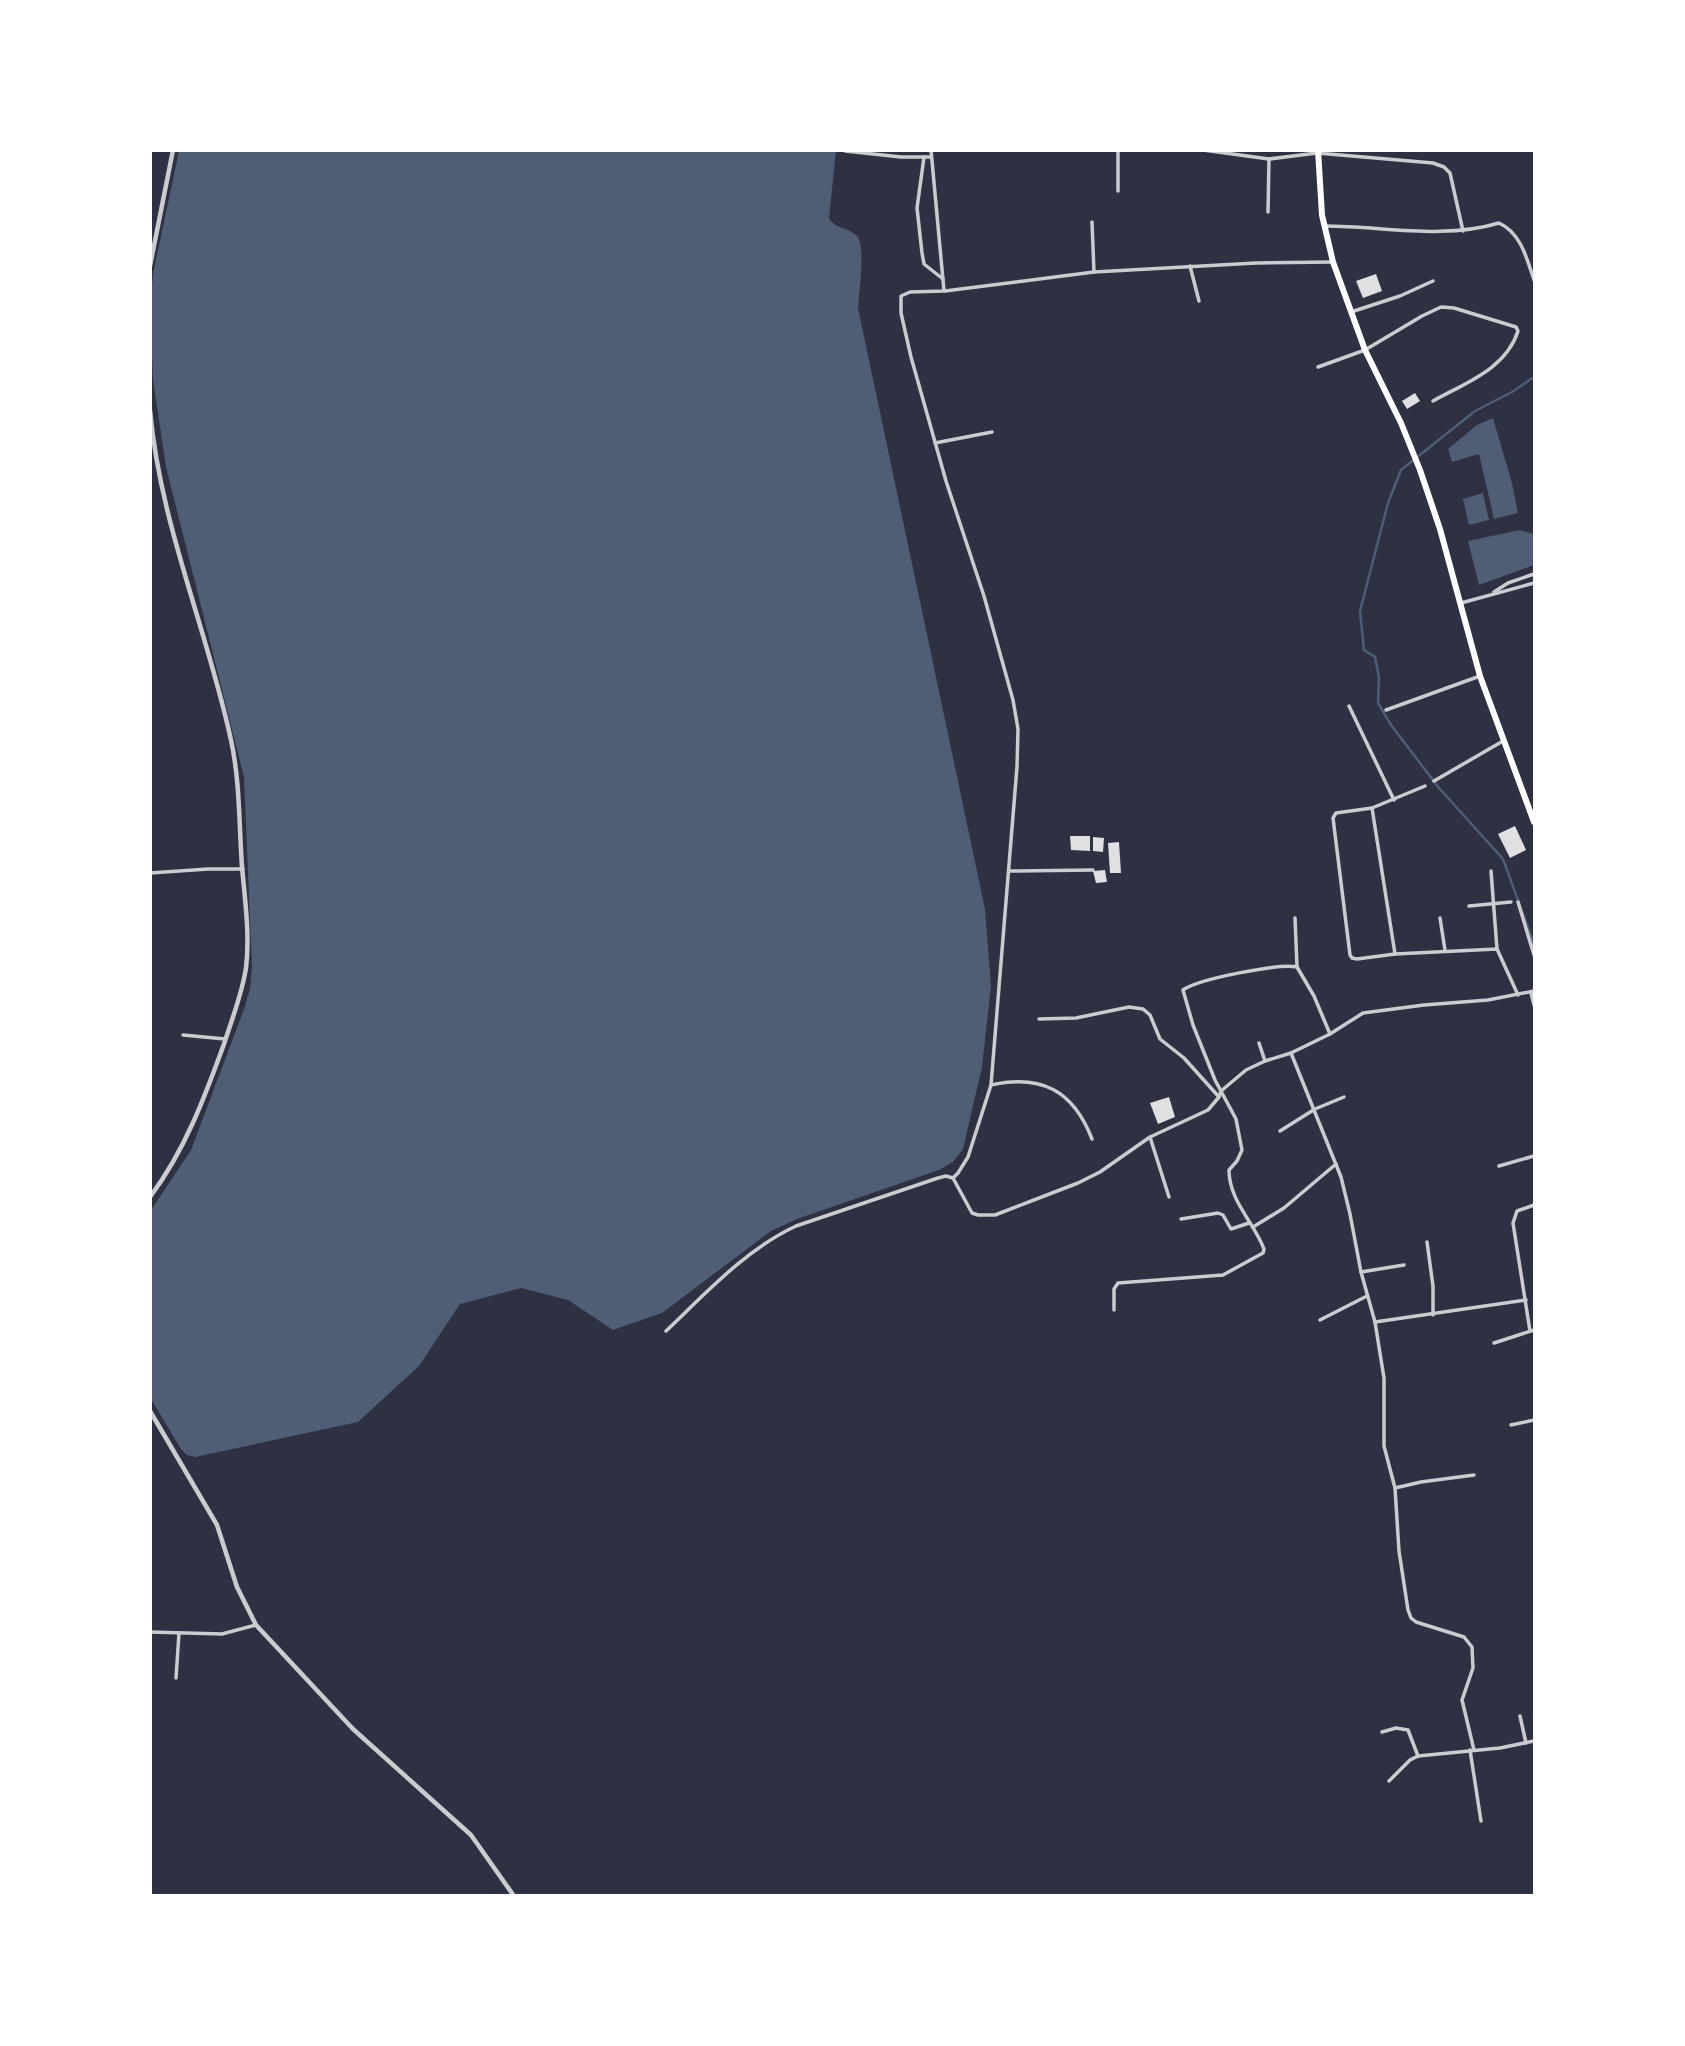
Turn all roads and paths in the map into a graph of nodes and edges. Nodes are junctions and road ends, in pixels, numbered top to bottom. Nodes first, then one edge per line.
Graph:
1 (173, 150) edge
2 (930, 150) edge
3 (1118, 150) edge
4 (1203, 150) edge
5 (845, 151) edge
6 (852, 152) edge
7 (1317, 152) edge
8 (1341, 153) edge
9 (924, 157) junction
10 (931, 157) junction
11 (1269, 159) junction
12 (1118, 191) dead end
13 (1268, 212) dead end
14 (1092, 222) dead end
15 (1325, 226) junction
16 (1463, 231) junction
17 (1333, 262) junction
18 (150, 266) edge
19 (1190, 267) junction
20 (1094, 272) junction
21 (943, 279) junction
22 (1535, 280) edge
23 (1433, 281) dead end
24 (944, 291) junction
25 (1199, 301) dead end
26 (1351, 312) junction
27 (1365, 350) junction
28 (1318, 367) dead end
29 (1433, 401) dead end
30 (150, 410) edge
31 (992, 432) dead end
32 (935, 443) junction
33 (1535, 574) edge
34 (1535, 583) edge
35 (1492, 593) junction
36 (1459, 604) junction
37 (1480, 676) junction
38 (1349, 706) dead end
39 (1386, 710) dead end
40 (1505, 740) junction
41 (1434, 781) dead end
42 (1425, 786) dead end
43 (1394, 800) junction
44 (1372, 808) junction
45 (1535, 822) edge
46 (243, 869) junction
47 (1093, 870) dead end
48 (1009, 871) junction
49 (1491, 871) dead end
50 (150, 873) edge
51 (1511, 902) dead end
52 (1518, 902) dead end
53 (1494, 904) junction
54 (1469, 906) dead end
55 (1295, 918) dead end
56 (1440, 918) dead end
57 (1497, 949) junction
58 (1445, 950) junction
59 (1395, 954) junction
60 (1535, 955) edge
61 (1297, 967) junction
62 (1533, 992) edge
63 (1518, 995) junction
64 (1535, 1005) edge
65 (1039, 1019) dead end
66 (1329, 1034) junction
67 (183, 1035) dead end
68 (225, 1039) junction
69 (1259, 1044) dead end
70 (1291, 1053) junction
71 (1265, 1060) junction
72 (991, 1085) junction
73 (1221, 1091) junction
74 (1219, 1097) junction
75 (1344, 1097) dead end
76 (1314, 1109) junction
77 (1280, 1131) dead end
78 (1150, 1137) junction
79 (1091, 1139) dead end
80 (1535, 1156) edge
81 (1336, 1164) junction
82 (1499, 1166) dead end
83 (953, 1178) junction
84 (150, 1197) edge
85 (1169, 1197) dead end
86 (1535, 1205) edge
87 (1181, 1219) dead end
88 (1249, 1223) junction
89 (1253, 1227) junction
90 (1427, 1242) dead end
91 (1404, 1265) dead end
92 (1361, 1272) junction
93 (1367, 1296) junction
94 (1525, 1300) junction
95 (1114, 1310) dead end
96 (1433, 1315) junction
97 (1320, 1321) dead end
98 (1375, 1322) junction
99 (1532, 1330) edge
100 (666, 1331) dead end
101 (1494, 1343) dead end
102 (150, 1411) edge
103 (1535, 1420) edge
104 (1511, 1425) dead end
105 (1474, 1475) dead end
106 (1395, 1488) junction
107 (256, 1625) junction
108 (150, 1632) edge
109 (179, 1633) junction
110 (176, 1678) dead end
111 (1520, 1716) dead end
112 (1382, 1732) dead end
113 (1535, 1741) edge
114 (1526, 1743) junction
115 (1472, 1750) junction
116 (1418, 1756) junction
117 (1389, 1781) dead end
118 (1481, 1821) dead end
119 (514, 1895) edge

1 - 18 street
2 - 10 street
3 - 12 street
4 - 11 street
5 - 6 street
6 - 9 street
7 - 8 street
7 - 11 street
7 - 15 main road
8 - 16 street
9 - 10 street
9 - 21 street
10 - 21 street
11 - 13 street
14 - 20 street
15 - 16 street
15 - 17 main road
16 - 22 street
17 - 19 street
17 - 26 main road
19 - 20 street
19 - 25 street
20 - 24 street
21 - 24 street
23 - 26 street
24 - 32 street
26 - 27 main road
27 - 28 street
27 - 29 street
27 - 36 main road
30 - 46 street
31 - 32 street
32 - 48 street
33 - 35 street
34 - 35 street
35 - 36 street
36 - 37 main road
37 - 39 street
37 - 40 main road
38 - 43 street
40 - 41 street
40 - 45 main road
42 - 43 street
43 - 44 street
44 - 59 street
44 - 59 street
46 - 50 street
46 - 68 street
47 - 48 street
48 - 72 street
49 - 53 street
51 - 53 street
52 - 60 street
53 - 54 street
53 - 57 street
55 - 61 street
56 - 58 street
57 - 58 street
57 - 63 street
58 - 59 street
61 - 66 street
61 - 73 street
62 - 63 street
62 - 64 street
63 - 66 street
65 - 74 street
66 - 70 street
67 - 68 street
68 - 84 street
69 - 71 street
70 - 71 street
70 - 76 street
71 - 73 street
72 - 79 street
72 - 83 street
73 - 74 street
73 - 88 street
74 - 78 street
75 - 76 street
76 - 77 street
76 - 81 street
78 - 83 street
78 - 85 street
80 - 82 street
81 - 89 street
81 - 92 street
83 - 100 street
86 - 94 street
87 - 88 street
88 - 89 street
89 - 95 street
90 - 96 street
91 - 92 street
92 - 93 street
93 - 97 street
93 - 98 street
94 - 96 street
94 - 99 street
96 - 98 street
98 - 106 street
99 - 101 street
102 - 107 street
103 - 104 street
105 - 106 street
106 - 115 street
107 - 109 street
107 - 119 street
108 - 109 street
109 - 110 street
111 - 114 street
112 - 116 street
113 - 114 street
114 - 115 street
115 - 116 street
115 - 118 street
116 - 117 street

